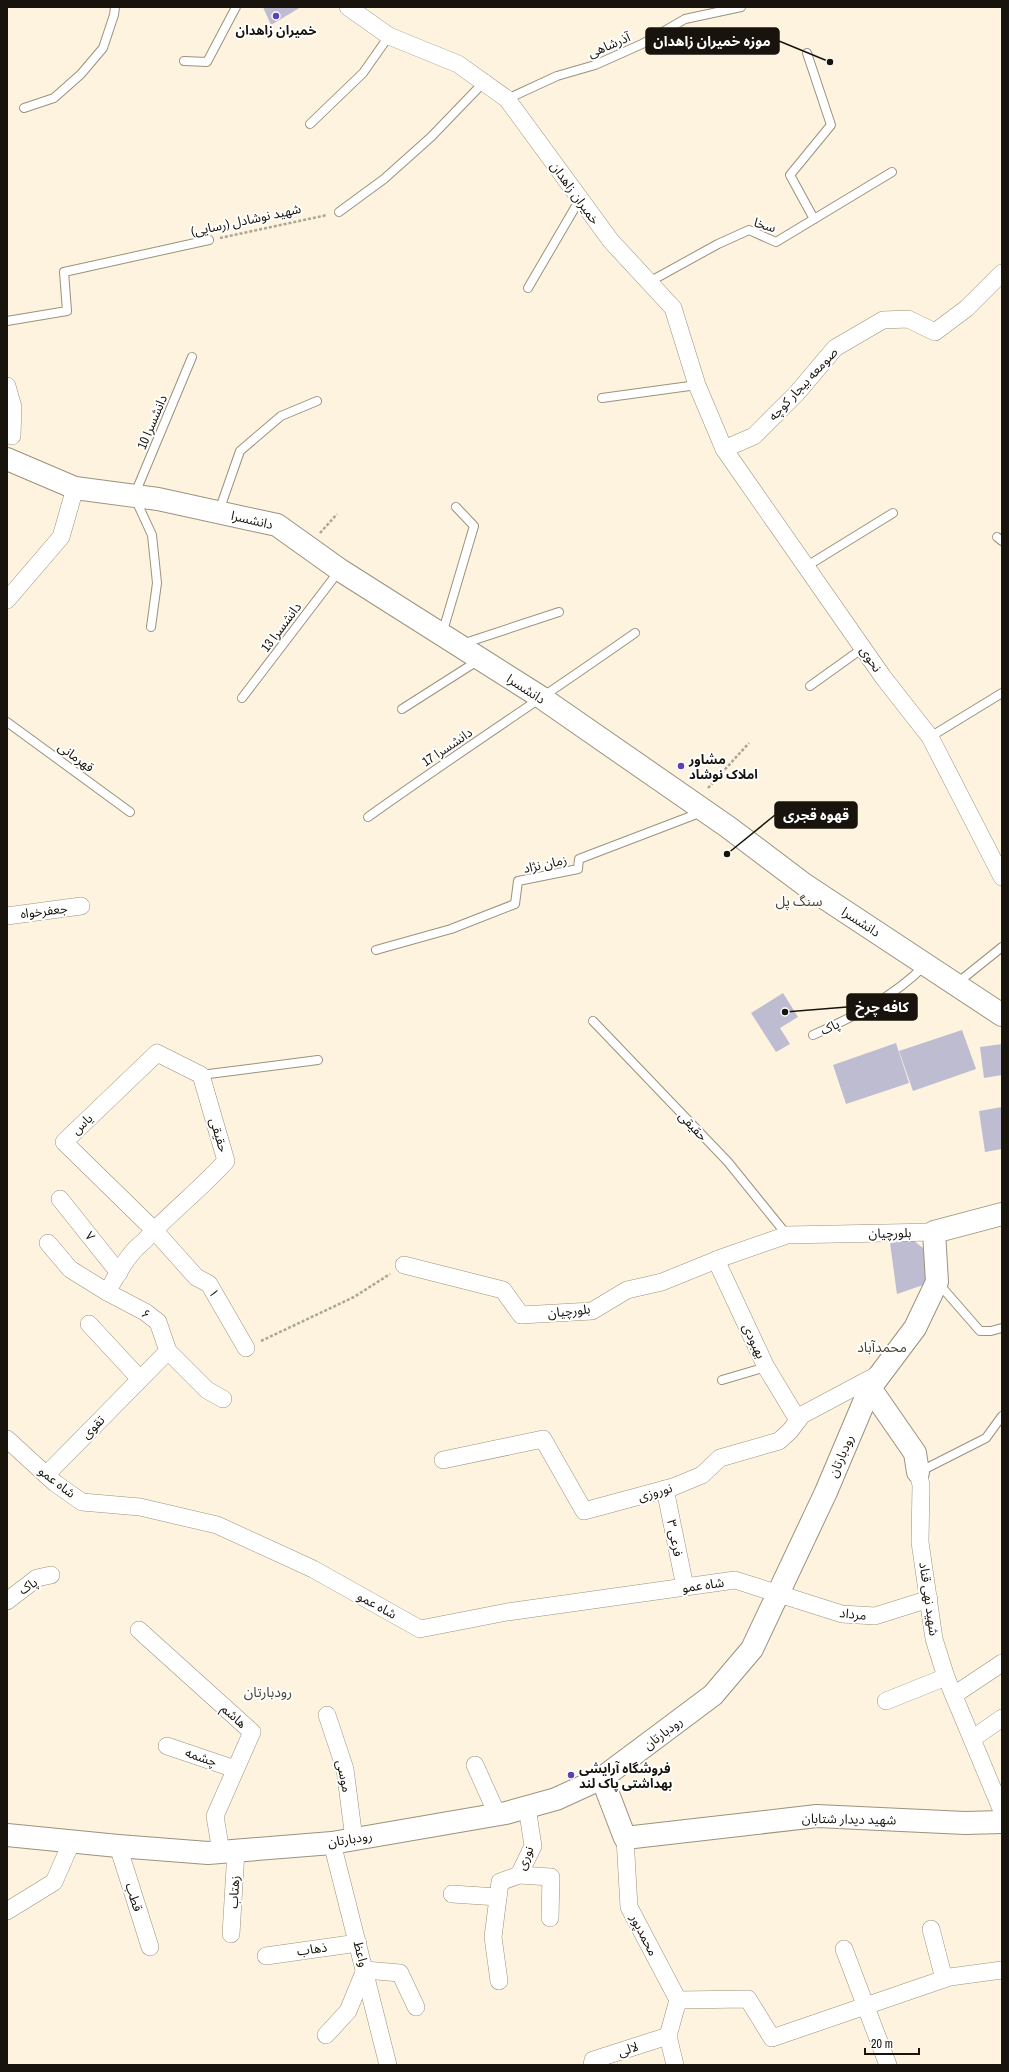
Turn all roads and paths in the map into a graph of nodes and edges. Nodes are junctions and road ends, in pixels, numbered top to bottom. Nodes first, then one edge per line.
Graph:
1 (115, 7) edge
2 (236, 7) edge
3 (348, 7) edge
4 (741, 7) edge
5 (389, 36) junction
6 (807, 52) dead end
7 (184, 61) dead end
8 (485, 82) junction
9 (507, 99) junction
10 (24, 108) dead end
11 (310, 124) dead end
12 (892, 172) dead end
13 (580, 199) junction
14 (339, 212) joint
15 (814, 219) junction
16 (209, 240) joint
17 (1002, 273) edge
18 (649, 282) junction
19 (528, 288) dead end
20 (7, 321) edge
21 (192, 357) dead end
22 (697, 385) junction
23 (7, 386) edge
24 (602, 398) dead end
25 (317, 400) dead end
26 (12, 436) dead end
27 (724, 449) junction
28 (7, 459) edge
29 (75, 488) junction
30 (134, 496) junction
31 (456, 507) dead end
32 (218, 512) junction
33 (893, 513) dead end
34 (338, 514) dead end
35 (308, 547) junction
36 (807, 566) junction
37 (340, 570) junction
38 (7, 600) edge
39 (559, 612) dead end
40 (151, 627) dead end
41 (635, 633) dead end
42 (450, 640) junction
43 (863, 648) junction
44 (480, 660) junction
45 (810, 686) dead end
46 (1002, 693) edge
47 (242, 698) dead end
48 (542, 698) junction
49 (402, 709) dead end
50 (7, 722) edge
51 (930, 737) junction
52 (749, 743) dead end
53 (699, 807) junction
54 (130, 812) dead end
55 (368, 817) dead end
56 (1002, 877) edge
57 (82, 906) dead end
58 (7, 916) edge
59 (1002, 947) edge
60 (376, 950) dead end
61 (925, 965) junction
62 (955, 984) junction
63 (1002, 1015) edge
64 (593, 1021) dead end
65 (813, 1035) dead end
66 (318, 1060) dead end
67 (201, 1075) junction
68 (60, 1200) dead end
69 (1002, 1214) edge
70 (154, 1230) junction
71 (934, 1232) junction
72 (787, 1235) junction
73 (48, 1243) dead end
74 (716, 1260) junction
75 (404, 1265) joint
76 (119, 1273) junction
77 (937, 1282) junction
78 (107, 1292) junction
79 (89, 1324) dead end
80 (1002, 1328) edge
81 (246, 1348) joint
82 (168, 1351) junction
83 (766, 1367) junction
84 (140, 1379) junction
85 (722, 1380) dead end
86 (874, 1381) junction
87 (223, 1399) dead end
88 (1002, 1416) edge
89 (798, 1420) junction
90 (7, 1439) edge
91 (443, 1460) dead end
92 (918, 1472) junction
93 (46, 1475) junction
94 (665, 1489) junction
95 (51, 1575) dead end
96 (685, 1587) junction
97 (778, 1595) junction
98 (929, 1599) junction
99 (7, 1601) edge
100 (139, 1630) dead end
101 (1002, 1663) edge
102 (946, 1677) junction
103 (954, 1695) junction
104 (886, 1701) dead end
105 (326, 1715) dead end
106 (1002, 1718) edge
107 (972, 1739) junction
108 (167, 1746) dead end
109 (475, 1765) dead end
110 (235, 1769) junction
111 (602, 1778) junction
112 (526, 1807) junction
113 (1002, 1811) edge
114 (497, 1814) junction
115 (1002, 1822) edge
116 (7, 1825) edge
117 (16, 1836) edge
118 (625, 1838) junction
119 (354, 1839) junction
120 (72, 1841) junction
121 (332, 1843) junction
122 (118, 1846) junction
123 (228, 1852) junction
124 (519, 1875) junction
125 (452, 1894) dead end
126 (498, 1897) junction
127 (7, 1911) edge
128 (550, 1918) dead end
129 (931, 1928) dead end
130 (231, 1934) dead end
131 (358, 1943) junction
132 (150, 1947) dead end
133 (844, 1949) dead end
134 (266, 1956) dead end
135 (365, 1970) junction
136 (1002, 1970) edge
137 (944, 1979) junction
138 (498, 1981) dead end
139 (678, 2000) junction
140 (865, 2006) junction
141 (416, 2007) dead end
142 (326, 2035) dead end
143 (668, 2036) junction
144 (388, 2065) edge
145 (592, 2065) edge
146 (675, 2065) edge
147 (888, 2065) edge

1 - 10 lane
2 - 7 lane
3 - 5 street, خمیران زاهدان
4 - 9 lane, آذرشاهی
5 - 8 street, خمیران زاهدان
5 - 11 lane
6 - 15 lane
8 - 9 street, خمیران زاهدان
8 - 14 lane
9 - 13 street, خمیران زاهدان
12 - 15 lane, سخا
13 - 18 street, خمیران زاهدان
13 - 19 lane
14 - 16 path, شهید نوشادل (رسایی)
15 - 18 lane, سخا
16 - 20 lane, شهید نوشادل (رسایی)
17 - 27 street, صومعه بیجار کوچه
18 - 22 street, خمیران زاهدان
21 - 30 lane, دانشسرا 10
22 - 24 lane
22 - 27 street, خمیران زاهدان
23 - 26 street
25 - 32 lane
27 - 36 street, نحوی
28 - 29 street, دانشسرا
29 - 30 street, دانشسرا
29 - 38 street
30 - 32 street, دانشسرا
30 - 40 lane
31 - 42 lane
32 - 35 street, دانشسرا
33 - 36 lane
34 - 35 path
35 - 37 street, دانشسرا
36 - 43 street, نحوی
37 - 42 street, دانشسرا
37 - 47 lane, دانشسرا 13
39 - 42 lane
41 - 48 lane, دانشسرا 17
42 - 44 street, دانشسرا
43 - 45 lane
43 - 51 street, نحوی
44 - 48 street, دانشسرا
44 - 49 lane
46 - 51 lane
48 - 53 street, دانشسرا
48 - 55 lane, دانشسرا 17
50 - 54 lane, قهرمانی
51 - 56 street, نحوی
52 - 53 path
53 - 60 lane, زمان نژاد
53 - 61 street, دانشسرا
57 - 58 street, جعفرخواه
59 - 62 lane
61 - 62 street, دانشسرا
61 - 65 lane, پاک
62 - 63 street, دانشسرا
64 - 72 lane, حقیقی
66 - 67 lane
67 - 70 street, حقیقی
67 - 70 street, یاس
68 - 76 street, ۷
69 - 71 street
70 - 76 street, حقیقی
70 - 81 street, ۱
71 - 72 street, بلورچیان
71 - 77 street, رودبارتان
72 - 74 street, بلورچیان
73 - 78 street, ۶
74 - 75 street, بلورچیان
74 - 83 street, بهبودی
75 - 81 path
76 - 78 street, حقیقی
77 - 80 lane
77 - 86 street, رودبارتان
78 - 82 street, ۶
79 - 84 street
82 - 84 street, تقوی
82 - 87 street
83 - 85 lane
83 - 89 street, بهبودی
84 - 93 street, تقوی
86 - 89 street, نوروزی
86 - 92 street, شهید نهی قناد
86 - 97 street, رودبارتان
88 - 92 lane
89 - 94 street, نوروزی
90 - 93 street, شاه عمو
91 - 94 street, نوروزی
92 - 98 street, شهید نهی قناد
93 - 96 street, شاه عمو
94 - 96 street, فرعی ۳
95 - 99 street, پاک
96 - 97 street, شاه عمو
97 - 98 street, مرداد
97 - 111 street, رودبارتان
98 - 102 street, شهید نهی قناد
100 - 110 street, هاشم
101 - 103 street
102 - 103 street, شهید نهی قناد
102 - 104 street
103 - 107 street, شهید نهی قناد
105 - 119 street, موسی
106 - 107 street
107 - 113 street, شهید نهی قناد
108 - 110 street, چشمه
109 - 114 street
110 - 123 street, هاشم
111 - 112 street, رودبارتان
111 - 118 street, محمدپور
112 - 114 street, رودبارتان
112 - 124 street, نوری
114 - 119 street, رودبارتان
115 - 118 street, شهید دیدار شتابان
116 - 117 street
117 - 120 street, رودبارتان
118 - 139 street, محمدپور
119 - 121 street, رودبارتان
120 - 122 street, رودبارتان
120 - 127 street
121 - 123 street, رودبارتان
121 - 131 street, واعظ
122 - 123 street, رودبارتان
122 - 132 street, قطب
123 - 130 street, زهتاب
124 - 126 street, نوری
124 - 128 street
125 - 126 street
126 - 138 street, نوری
129 - 137 street
131 - 134 street, ذهاب
131 - 135 street, واعظ
133 - 140 street
135 - 141 street
135 - 142 street
135 - 144 street, واعظ
136 - 137 street
137 - 140 street
139 - 140 street
139 - 143 street
140 - 147 street
143 - 145 street, لالی
143 - 146 street

